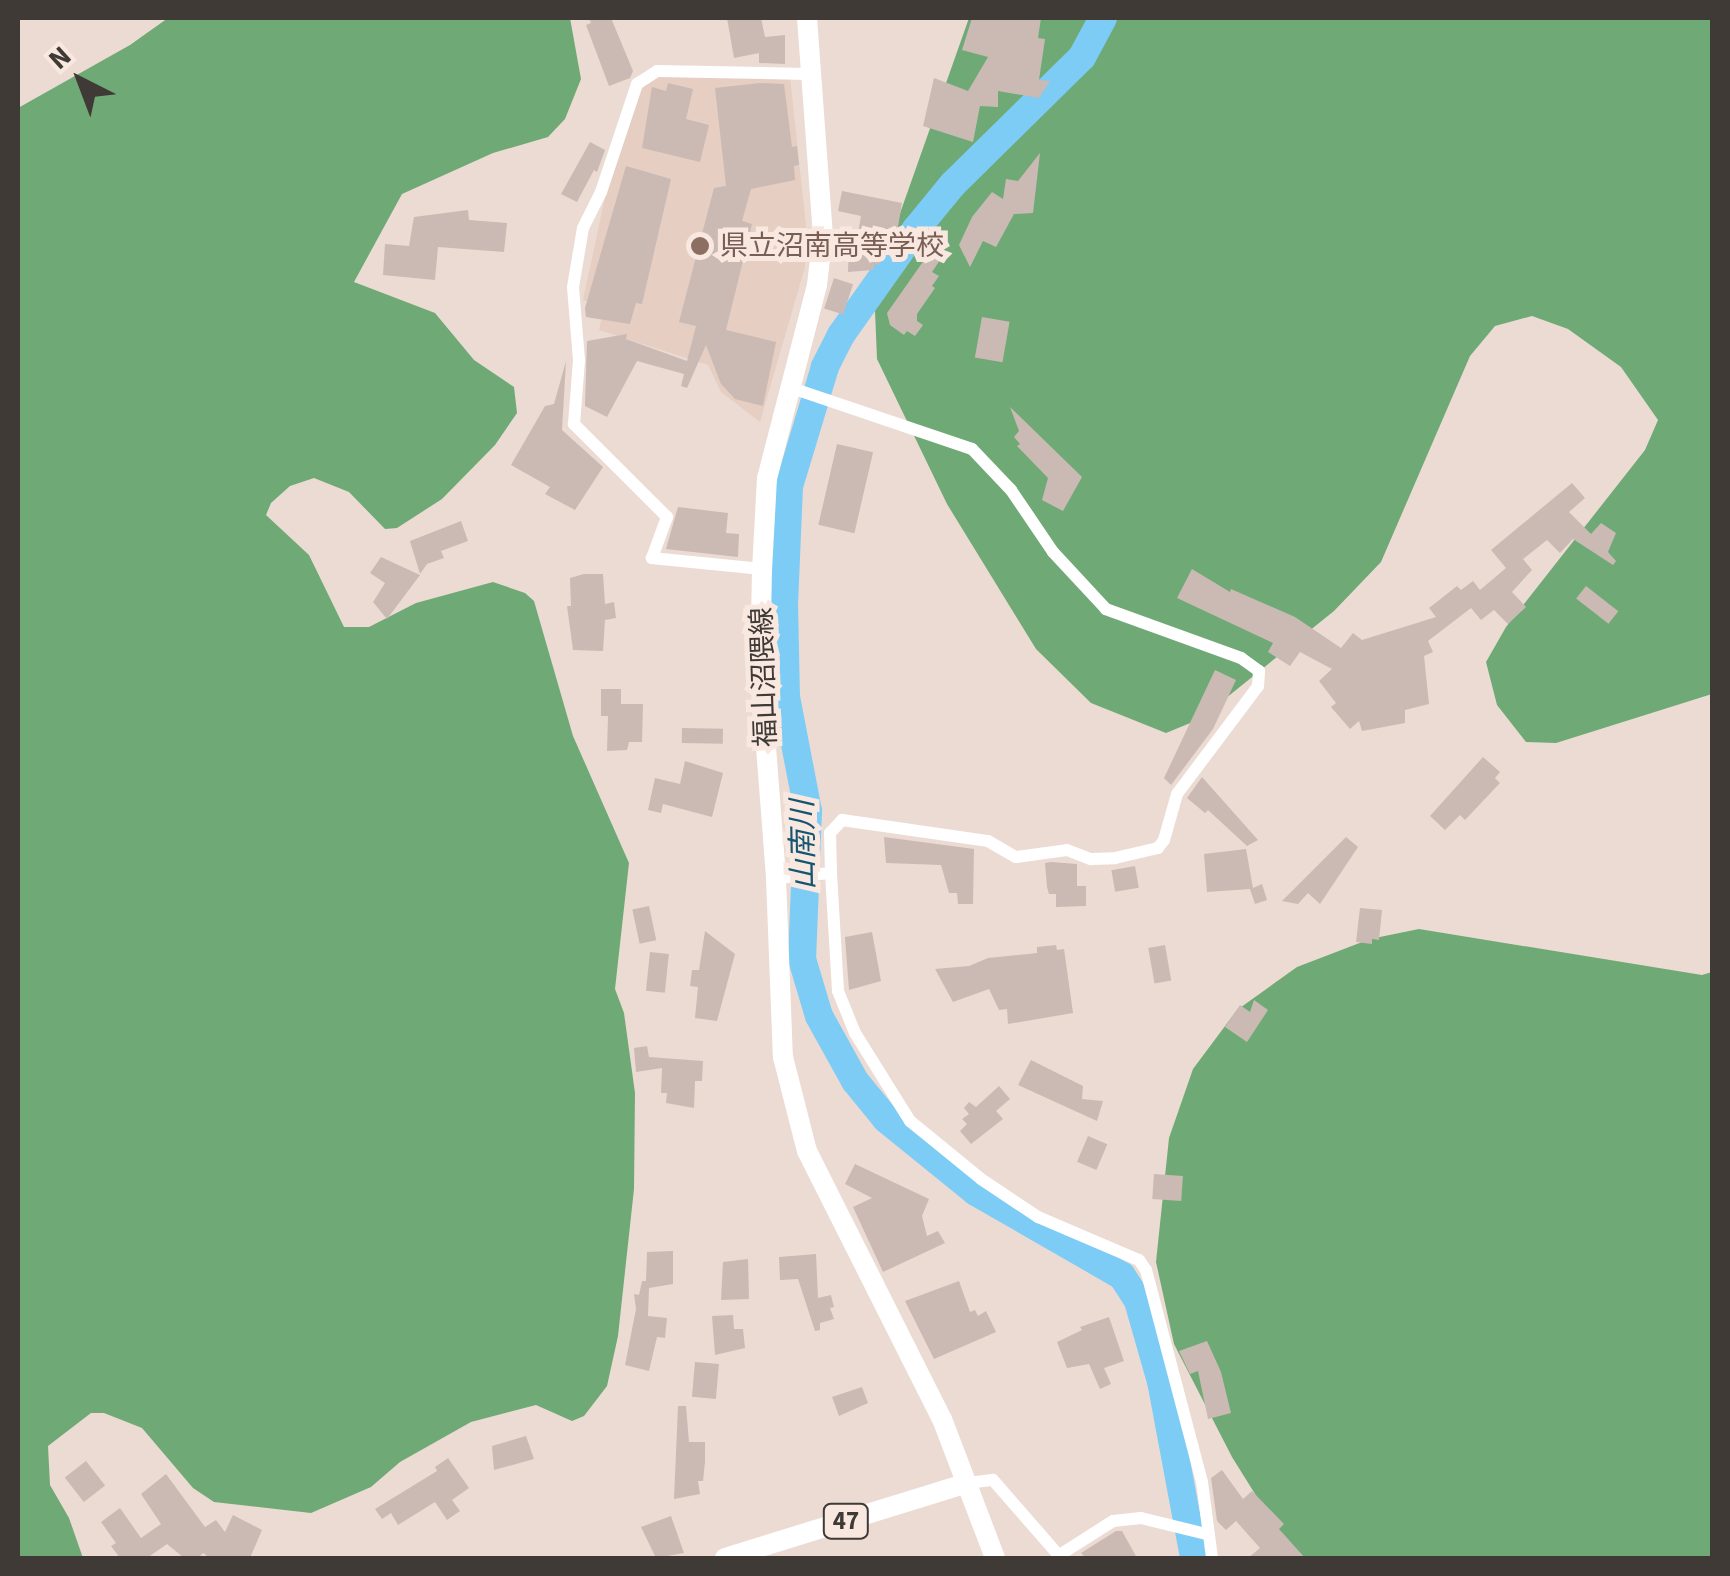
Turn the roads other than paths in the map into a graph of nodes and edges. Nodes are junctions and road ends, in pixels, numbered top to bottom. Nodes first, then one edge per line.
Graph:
1 (807, 18) edge
2 (808, 74) junction
3 (794, 388) junction
4 (762, 569) junction
5 (829, 873) junction
6 (786, 877) junction
7 (968, 1483) junction
8 (1202, 1533) junction
9 (1060, 1557) edge
10 (725, 1558) edge
11 (995, 1558) edge
12 (1212, 1558) edge

1 - 2 main road, 福山沼隈線
2 - 3 main road, 福山沼隈線
2 - 4 street
3 - 4 main road, 福山沼隈線
3 - 5 street
4 - 6 main road, 福山沼隈線
5 - 6 street
5 - 8 street
6 - 7 main road, 福山沼隈線
7 - 9 street
7 - 10 main road, 47
7 - 11 main road, 福山沼隈線
8 - 9 street
8 - 12 street

